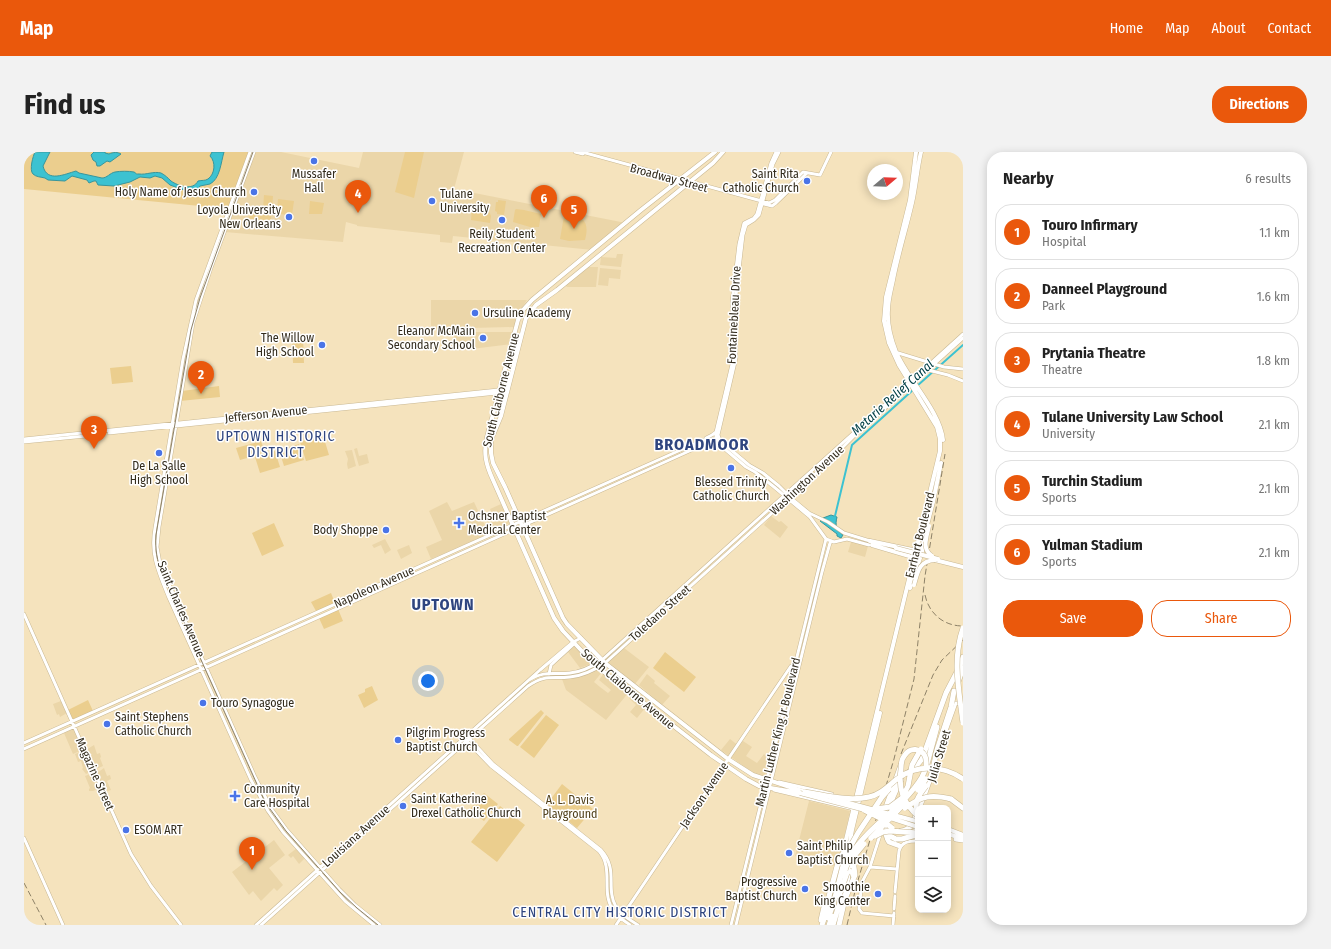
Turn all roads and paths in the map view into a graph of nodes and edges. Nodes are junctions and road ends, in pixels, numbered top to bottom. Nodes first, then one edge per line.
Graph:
1 (254, 152) edge
2 (575, 152) edge
3 (582, 152) edge
4 (715, 152) edge
5 (723, 152) edge
6 (777, 152) edge
7 (830, 152) edge
8 (919, 152) edge
9 (251, 155) edge
10 (805, 172) junction
11 (679, 180) junction
12 (689, 182) junction
13 (656, 198) junction
14 (761, 203) junction
15 (638, 211) junction
16 (649, 216) junction
17 (629, 231) junction
18 (963, 336) edge
19 (894, 352) junction
20 (933, 364) junction
21 (949, 368) junction
22 (926, 369) junction
23 (963, 369) edge
24 (948, 375) junction
25 (963, 381) edge
26 (912, 383) junction
27 (500, 391) junction
28 (508, 391) junction
29 (174, 425) junction
30 (716, 432) junction
31 (717, 438) junction
32 (703, 440) junction
33 (24, 441) edge
34 (722, 445) junction
35 (786, 494) junction
36 (789, 498) junction
37 (931, 501) junction
38 (520, 522) junction
39 (754, 523) joint
40 (513, 525) junction
41 (758, 525) joint
42 (524, 529) junction
43 (515, 530) junction
44 (517, 534) junction
45 (826, 539) junction
46 (832, 541) junction
47 (871, 544) junction
48 (916, 551) junction
49 (922, 552) junction
50 (915, 558) junction
51 (920, 559) junction
52 (937, 559) junction
53 (942, 564) dead end
54 (963, 567) edge
55 (909, 592) junction
56 (24, 614) edge
57 (902, 617) junction
58 (963, 628) edge
59 (581, 638) junction
60 (574, 643) junction
61 (963, 657) edge
62 (603, 661) junction
63 (204, 663) junction
64 (200, 665) junction
65 (597, 666) junction
66 (791, 666) dead end
67 (206, 668) junction
68 (962, 668) edge
69 (202, 669) junction
70 (581, 670) junction
71 (550, 672) junction
72 (578, 675) junction
73 (551, 677) joint
74 (530, 680) junction
75 (537, 680) junction
76 (213, 683) junction
77 (209, 685) junction
78 (954, 691) junction
79 (963, 706) edge
80 (954, 708) junction
81 (945, 709) junction
82 (963, 711) edge
83 (72, 722) junction
84 (963, 723) edge
85 (62, 726) junction
86 (74, 726) junction
87 (64, 731) junction
88 (931, 734) junction
89 (467, 738) junction
90 (24, 743) edge
91 (24, 749) edge
92 (728, 759) junction
93 (902, 762) junction
94 (724, 765) junction
95 (926, 768) junction
96 (917, 770) junction
97 (932, 773) junction
98 (963, 779) edge
99 (769, 780) junction
100 (777, 782) junction
101 (764, 787) junction
102 (771, 789) junction
103 (802, 792) junction
104 (857, 801) junction
105 (916, 805) edge
106 (921, 805) edge
107 (921, 805) edge
108 (886, 807) dead end
109 (963, 808) edge
110 (855, 810) junction
111 (864, 810) junction
112 (875, 810) junction
113 (894, 815) junction
114 (915, 816) edge
115 (915, 819) edge
116 (915, 820) edge
117 (915, 821) edge
118 (885, 824) junction
119 (878, 825) junction
120 (882, 830) dead end
121 (951, 833) edge
122 (915, 834) edge
123 (951, 834) edge
124 (915, 835) edge
125 (963, 835) edge
126 (24, 838) edge
127 (871, 838) junction
128 (963, 840) edge
129 (915, 841) edge
130 (593, 845) junction
131 (900, 846) junction
132 (849, 864) junction
133 (839, 867) junction
134 (870, 867) junction
135 (897, 869) junction
136 (320, 870) junction
137 (849, 871) junction
138 (854, 878) junction
139 (836, 879) junction
140 (307, 882) junction
141 (848, 882) junction
142 (842, 897) junction
143 (829, 899) junction
144 (833, 906) junction
145 (894, 912) junction
146 (623, 915) junction
147 (620, 918) junction
148 (822, 924) edge
149 (64, 925) edge
150 (181, 925) edge
151 (256, 925) edge
152 (260, 925) edge
153 (374, 925) edge
154 (380, 925) edge
155 (616, 925) edge
156 (630, 925) edge
157 (638, 925) edge
158 (731, 925) edge
159 (736, 925) edge
160 (832, 925) edge
161 (839, 925) edge
162 (893, 925) edge

1 - 9 street, Saint Charles Avenue
2 - 11 street, Broadway Street
3 - 11 street, Broadway Street
4 - 11 main road, South Claiborne Avenue
5 - 12 main road, South Claiborne Avenue
6 - 14 street, Fontainebleau Drive
7 - 10 street
8 - 19 main road, Earhart Boulevard
9 - 29 street, Saint Charles Avenue
10 - 14 street, Broadway Street
10 - 14 street
11 - 12 street, Broadway Street
11 - 13 main road, South Claiborne Avenue
12 - 14 street, Broadway Street
12 - 16 main road, South Claiborne Avenue
13 - 15 main road, South Claiborne Avenue
13 - 16 main road
14 - 30 street, Fontainebleau Drive
14 - 31 street, Fontainebleau Drive
15 - 17 main road
15 - 27 main road, South Claiborne Avenue
16 - 17 main road, South Claiborne Avenue
17 - 28 main road, South Claiborne Avenue
18 - 20 street, Washington Avenue
19 - 20 street
19 - 26 main road, Earhart Boulevard
20 - 21 street
20 - 22 street, Washington Avenue
21 - 23 street
21 - 24 street
22 - 24 street
22 - 26 street, Washington Avenue
24 - 25 street
26 - 35 street, Washington Avenue
26 - 36 street, Washington Avenue
26 - 37 main road, Earhart Boulevard
27 - 28 street, Jefferson Avenue
27 - 29 street, Jefferson Avenue
27 - 40 main road, South Claiborne Avenue
28 - 38 main road, South Claiborne Avenue
29 - 33 street, Jefferson Avenue
29 - 63 street, Saint Charles Avenue
29 - 64 street, Saint Charles Avenue
30 - 31 street, Fontainebleau Drive
30 - 32 street
31 - 32 street, Napoleon Avenue
31 - 34 street
32 - 38 street, Napoleon Avenue
34 - 35 street
34 - 42 street, Napoleon Avenue
35 - 36 street
35 - 39 street, Washington Avenue
36 - 41 street, Washington Avenue
36 - 45 street
36 - 47 street
37 - 48 main road, Earhart Boulevard
37 - 49 main road, Earhart Boulevard
37 - 52 main road, bridge
38 - 40 street, Napoleon Avenue
38 - 42 main road, South Claiborne Avenue
39 - 62 street, Toledano Street
40 - 43 main road, South Claiborne Avenue
40 - 63 street, Napoleon Avenue
41 - 62 street, Toledano Street
42 - 43 street, Napoleon Avenue
42 - 44 main road
42 - 59 main road, South Claiborne Avenue
43 - 44 main road, South Claiborne Avenue
43 - 67 street, Napoleon Avenue
44 - 60 main road, South Claiborne Avenue
45 - 46 street
45 - 99 street, Martin Luther King Jr Boulevard
46 - 47 street
46 - 99 street, Martin Luther King Jr Boulevard
47 - 48 main road
47 - 50 main road
47 - 52 main road, bridge
48 - 49 main road
48 - 50 main road, Earhart Boulevard
49 - 51 main road, Earhart Boulevard
50 - 51 main road
50 - 57 main road, Earhart Boulevard
51 - 55 main road, Earhart Boulevard
52 - 54 main road
52 - 55 main road, bridge
53 - 54 main road
55 - 57 main road, Earhart Boulevard
56 - 83 street, Magazine Street
57 - 104 main road, Earhart Boulevard
58 - 84 highway, bridge
59 - 60 street, Louisiana Avenue
59 - 62 main road, South Claiborne Avenue
60 - 65 main road, South Claiborne Avenue
60 - 71 street, Louisiana Avenue
60 - 74 street, Louisiana Avenue
61 - 68 highway
62 - 65 street, Toledano Street
62 - 92 main road, South Claiborne Avenue
63 - 64 street, Napoleon Avenue
63 - 67 street, Saint Charles Avenue
64 - 69 street, Saint Charles Avenue
64 - 83 street, Napoleon Avenue
65 - 70 street, Toledano Street
65 - 72 street, Toledano Street
65 - 94 main road, South Claiborne Avenue
66 - 92 street, Jackson Avenue
67 - 69 street, Napoleon Avenue
67 - 76 street, Saint Charles Avenue
68 - 78 highway
68 - 81 highway
68 - 88 highway
69 - 77 street, Saint Charles Avenue
69 - 86 street, Napoleon Avenue
70 - 71 street, Toledano Street
70 - 72 street
71 - 74 street, Louisiana Avenue
71 - 75 street, Louisiana Avenue
72 - 73 street, Toledano Street
73 - 75 street, Louisiana Avenue
74 - 89 street, Louisiana Avenue
75 - 89 street, Louisiana Avenue
76 - 77 street
76 - 136 street, Saint Charles Avenue
77 - 136 street, Saint Charles Avenue
78 - 81 highway
78 - 97 highway
79 - 80 street, Julia Street
80 - 82 street
80 - 107 street, Julia Street
81 - 95 highway, bridge
81 - 113 highway, bridge
83 - 85 street, Napoleon Avenue
83 - 86 street, Magazine Street
85 - 87 street
85 - 90 street, Napoleon Avenue
86 - 87 street, Napoleon Avenue
86 - 150 street, Magazine Street
87 - 91 street, Napoleon Avenue
88 - 112 highway, bridge
88 - 118 highway
89 - 130 street
89 - 136 street, Louisiana Avenue
92 - 94 street, Jackson Avenue
92 - 99 main road, South Claiborne Avenue
93 - 95 highway, bridge
93 - 108 highway, bridge
93 - 114 highway, bridge
94 - 101 main road, South Claiborne Avenue
94 - 146 street, Jackson Avenue
95 - 119 highway, bridge
96 - 98 highway, bridge
96 - 103 highway, bridge
96 - 144 highway, bridge
97 - 105 highway, bridge
97 - 106 highway
99 - 100 main road, South Claiborne Avenue
99 - 101 street, Martin Luther King Jr Boulevard
99 - 102 street, Martin Luther King Jr Boulevard
100 - 103 main road, South Claiborne Avenue
100 - 104 street, South Claiborne Avenue
101 - 102 main road, South Claiborne Avenue
101 - 158 street, Martin Luther King Jr Boulevard
102 - 103 main road, South Claiborne Avenue
102 - 110 street, South Claiborne Avenue
102 - 159 street, Martin Luther King Jr Boulevard
103 - 111 main road, South Claiborne Avenue, bridge
103 - 112 main road, South Claiborne Avenue, bridge
104 - 110 main road, Earhart Boulevard
109 - 113 highway, bridge
110 - 132 main road, Earhart Boulevard
110 - 133 main road, Earhart Boulevard
111 - 115 highway, bridge
111 - 117 main road, South Claiborne Avenue, bridge
112 - 116 main road, South Claiborne Avenue, bridge
113 - 127 highway, bridge
118 - 124 highway, bridge
118 - 131 highway
119 - 143 highway, bridge
119 - 144 highway, bridge
120 - 134 street
121 - 125 main road
122 - 127 highway, bridge
123 - 128 highway
126 - 149 street
127 - 142 highway, bridge
129 - 131 street
130 - 146 street
130 - 147 street
131 - 135 street
132 - 133 main road
132 - 137 main road, Earhart Boulevard
132 - 138 highway
133 - 137 main road
133 - 139 main road, Earhart Boulevard
134 - 135 street
134 - 145 street
135 - 145 street
136 - 140 street, Louisiana Avenue
136 - 153 street, Saint Charles Avenue
136 - 154 street, Saint Charles Avenue
137 - 138 highway
137 - 141 main road, Earhart Boulevard
138 - 142 highway
139 - 141 main road
139 - 143 main road, Earhart Boulevard
140 - 151 street, Louisiana Avenue
140 - 152 street, Louisiana Avenue
141 - 142 main road, Earhart Boulevard
142 - 160 highway
142 - 161 highway
143 - 148 highway
144 - 148 highway
145 - 162 street
146 - 147 street, Jackson Avenue
146 - 157 street
147 - 155 street, Jackson Avenue
147 - 156 street

